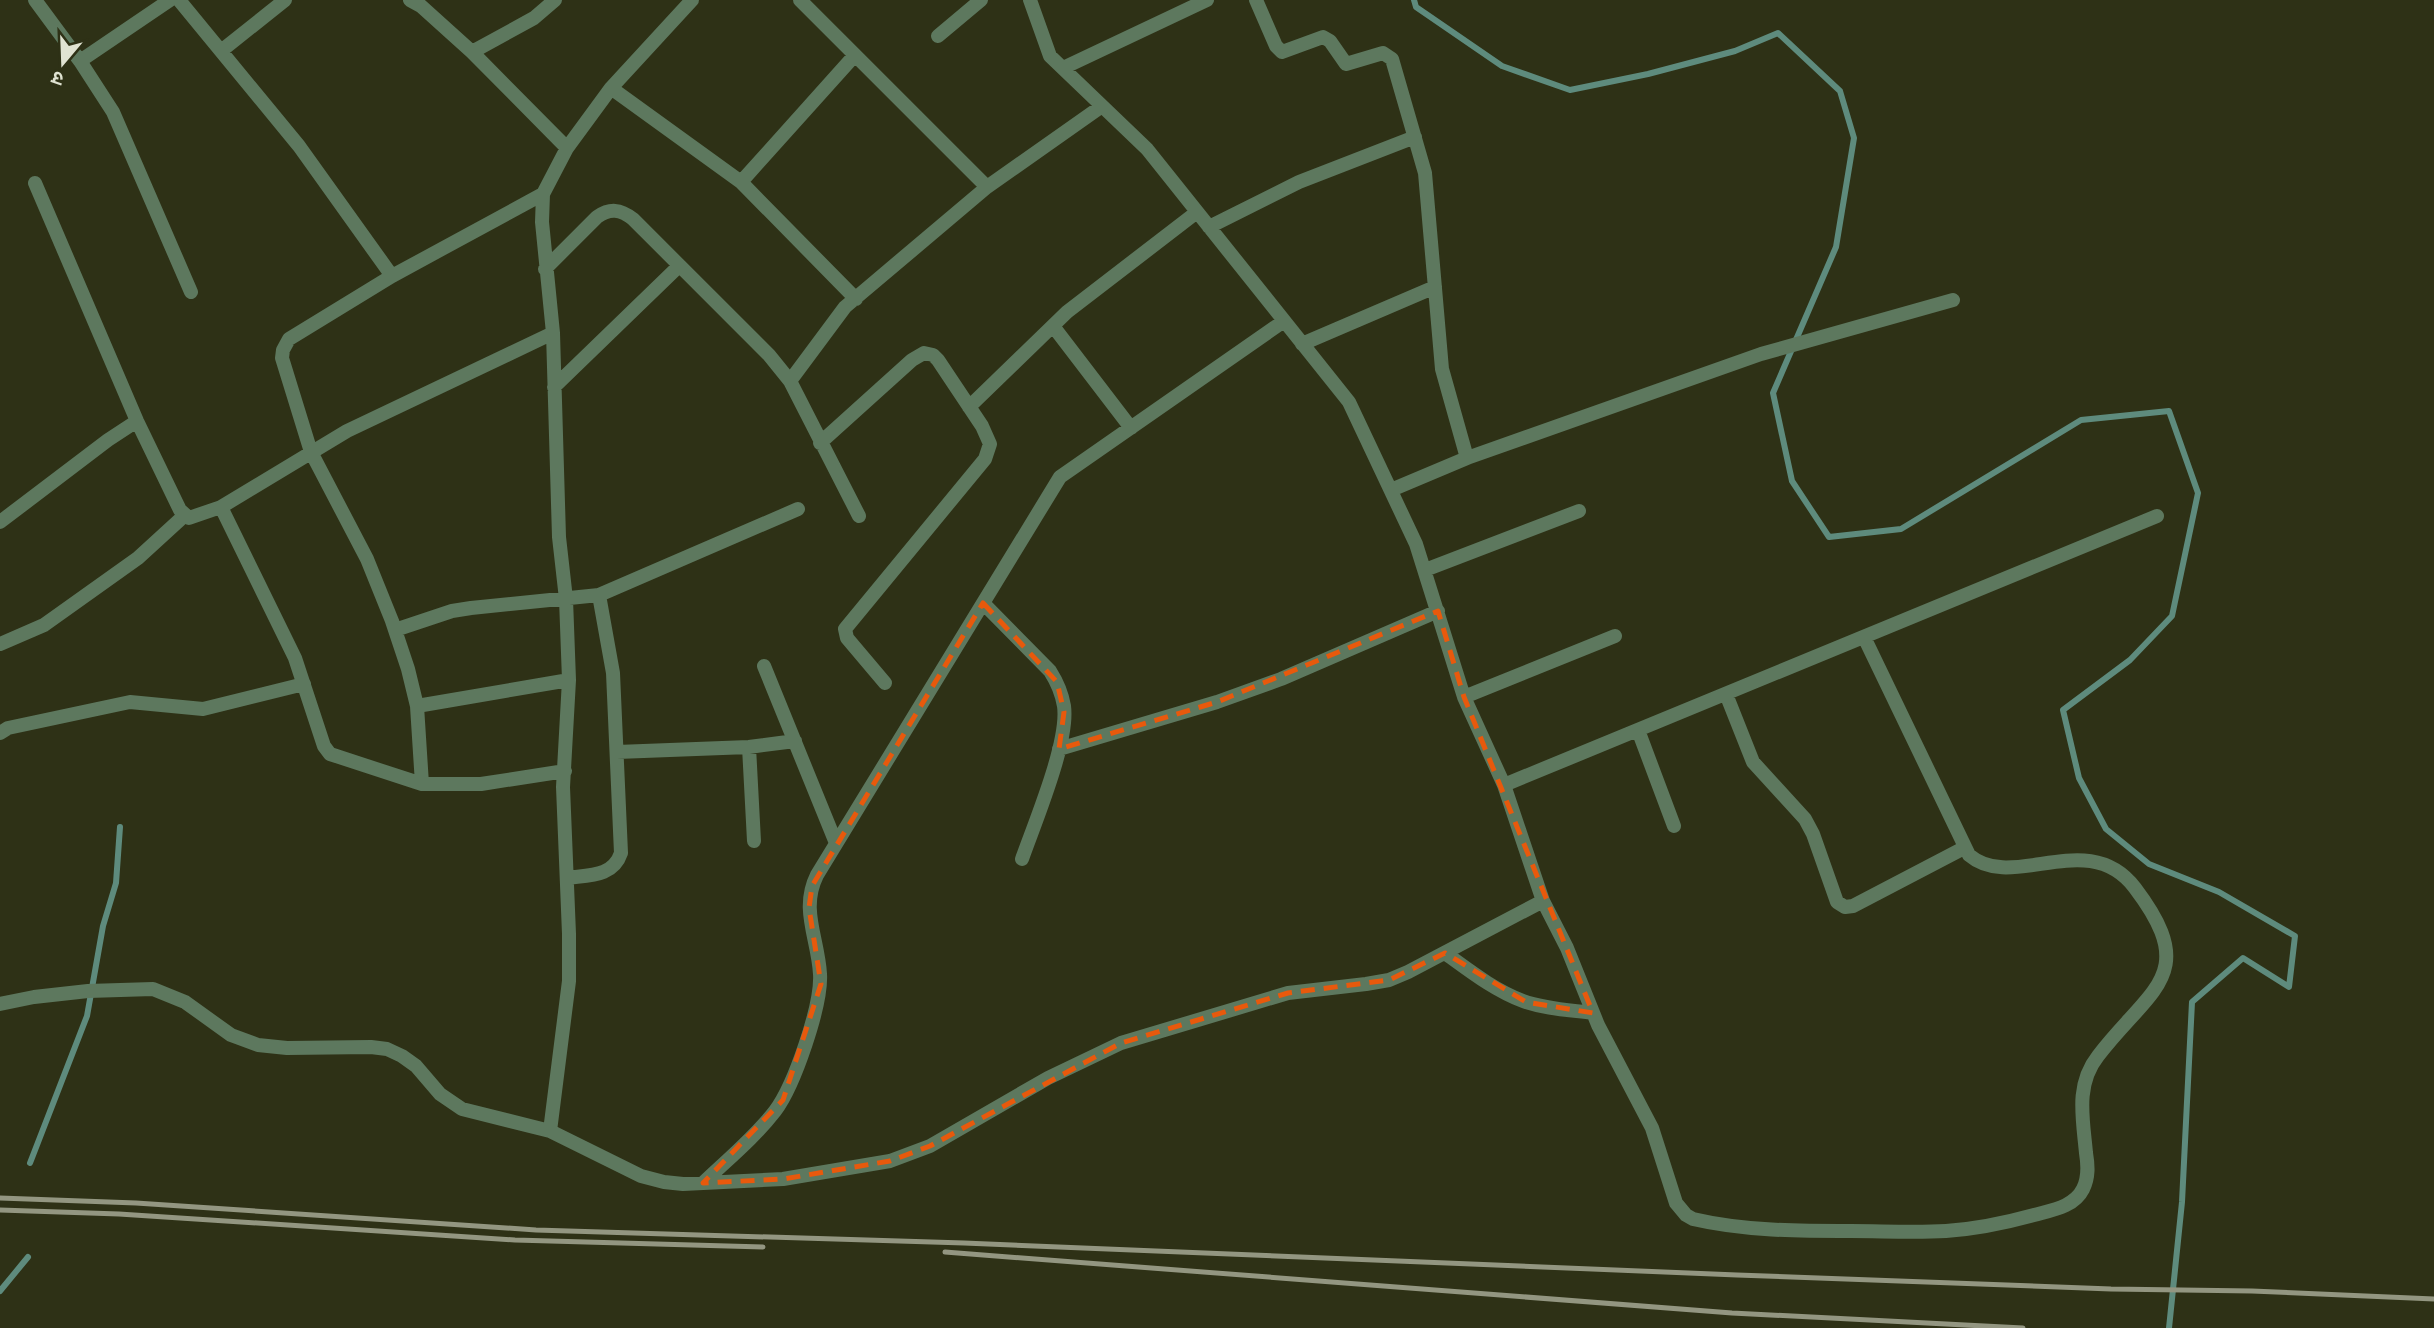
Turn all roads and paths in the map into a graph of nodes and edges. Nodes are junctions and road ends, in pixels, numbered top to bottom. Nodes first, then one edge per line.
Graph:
1 (35, 0) edge
2 (170, 0) edge
3 (179, 0) edge
4 (285, 0) edge
5 (555, 0) edge
6 (692, 0) edge
7 (800, 0) edge
8 (981, 0) edge
9 (1030, 0) edge
10 (1207, 0) edge
11 (1256, 0) edge
12 (419, 2) edge
13 (938, 36) dead end
14 (221, 51) junction
15 (471, 52) junction
16 (855, 55) junction
17 (80, 61) junction
18 (1063, 68) junction
19 (611, 88) junction
20 (1102, 106) junction
21 (1415, 137) junction
22 (567, 148) junction
23 (741, 182) junction
24 (36, 183) dead end
25 (987, 187) junction
26 (543, 194) junction
27 (1198, 212) junction
28 (1209, 227) junction
29 (679, 266) junction
30 (545, 269) junction
31 (392, 276) junction
32 (1435, 287) junction
33 (191, 292) dead end
34 (856, 299) junction
35 (1953, 300) dead end
36 (1284, 321) junction
37 (1054, 326) junction
38 (553, 333) junction
39 (1302, 344) junction
40 (790, 381) junction
41 (554, 387) junction
42 (969, 407) junction
43 (136, 421) junction
44 (1131, 428) junction
45 (820, 443) junction
46 (311, 452) junction
47 (1467, 457) junction
48 (1391, 490) junction
49 (221, 507) junction
50 (798, 509) dead end
51 (1579, 511) dead end
52 (185, 515) junction
53 (859, 516) dead end
54 (2157, 516) dead end
55 (0, 522) edge
56 (1425, 570) junction
57 (599, 595) junction
58 (566, 598) junction
59 (983, 603) junction
60 (1438, 611) junction
61 (395, 630) junction
62 (1615, 636) dead end
63 (1864, 637) junction
64 (0, 644) edge
65 (764, 666) dead end
66 (569, 680) junction
67 (885, 683) dead end
68 (304, 684) junction
69 (1726, 694) junction
70 (1464, 697) junction
71 (417, 706) junction
72 (1638, 730) junction
73 (0, 733) edge
74 (795, 741) junction
75 (749, 747) junction
76 (1059, 749) junction
77 (617, 752) junction
78 (565, 771) junction
79 (422, 784) junction
80 (1503, 785) junction
81 (1674, 826) dead end
82 (754, 841) dead end
83 (836, 843) junction
84 (1964, 848) junction
85 (1022, 859) dead end
86 (568, 878) junction
87 (1544, 901) junction
88 (1445, 953) junction
89 (0, 1004) edge
90 (1593, 1013) junction
91 (551, 1131) junction
92 (703, 1183) junction

1 - 17 street
2 - 17 street
3 - 14 street
4 - 14 street
5 - 15 street
6 - 19 street
7 - 16 street
8 - 13 street
9 - 18 street
10 - 18 street
11 - 21 street
12 - 15 street
14 - 31 street
15 - 22 street
16 - 23 street
16 - 25 street
17 - 33 street
18 - 20 street
19 - 22 street
19 - 23 street
20 - 25 street
20 - 27 street
21 - 28 street
21 - 32 street
22 - 26 street
23 - 34 street
24 - 43 street
25 - 34 street
26 - 30 street
26 - 31 street
27 - 28 street
27 - 37 street
28 - 36 street
29 - 30 street
29 - 40 street
29 - 41 street
30 - 38 street
31 - 46 street
32 - 39 street
32 - 47 street
34 - 40 street
35 - 47 street
36 - 39 street
36 - 44 street
37 - 42 street
37 - 44 street
38 - 41 street
38 - 46 street
39 - 48 street
40 - 45 street
41 - 58 street
42 - 45 street
42 - 67 street
43 - 52 street
43 - 55 street
44 - 59 street
45 - 53 street
46 - 49 street
46 - 61 street
47 - 48 street
48 - 56 street
49 - 52 street
49 - 68 street
50 - 57 street
51 - 56 street
52 - 64 street
54 - 63 street
56 - 60 street
57 - 58 street
57 - 77 street
58 - 61 street
58 - 66 street
59 - 76 street
59 - 83 street
60 - 70 street
60 - 76 street
61 - 71 street
62 - 70 street
63 - 69 street
63 - 84 street
65 - 74 street
66 - 71 street
66 - 78 street
68 - 73 street
68 - 79 street
69 - 72 street
69 - 84 street
70 - 80 street
71 - 79 street
72 - 80 street
72 - 81 street
74 - 75 street
74 - 83 street
75 - 77 street
75 - 82 street
76 - 85 street
77 - 86 street
78 - 79 street
78 - 86 street
80 - 87 street
83 - 92 street
84 - 90 street
86 - 91 street
87 - 88 street
87 - 90 street
88 - 90 street
88 - 92 street
89 - 91 street
91 - 92 street

